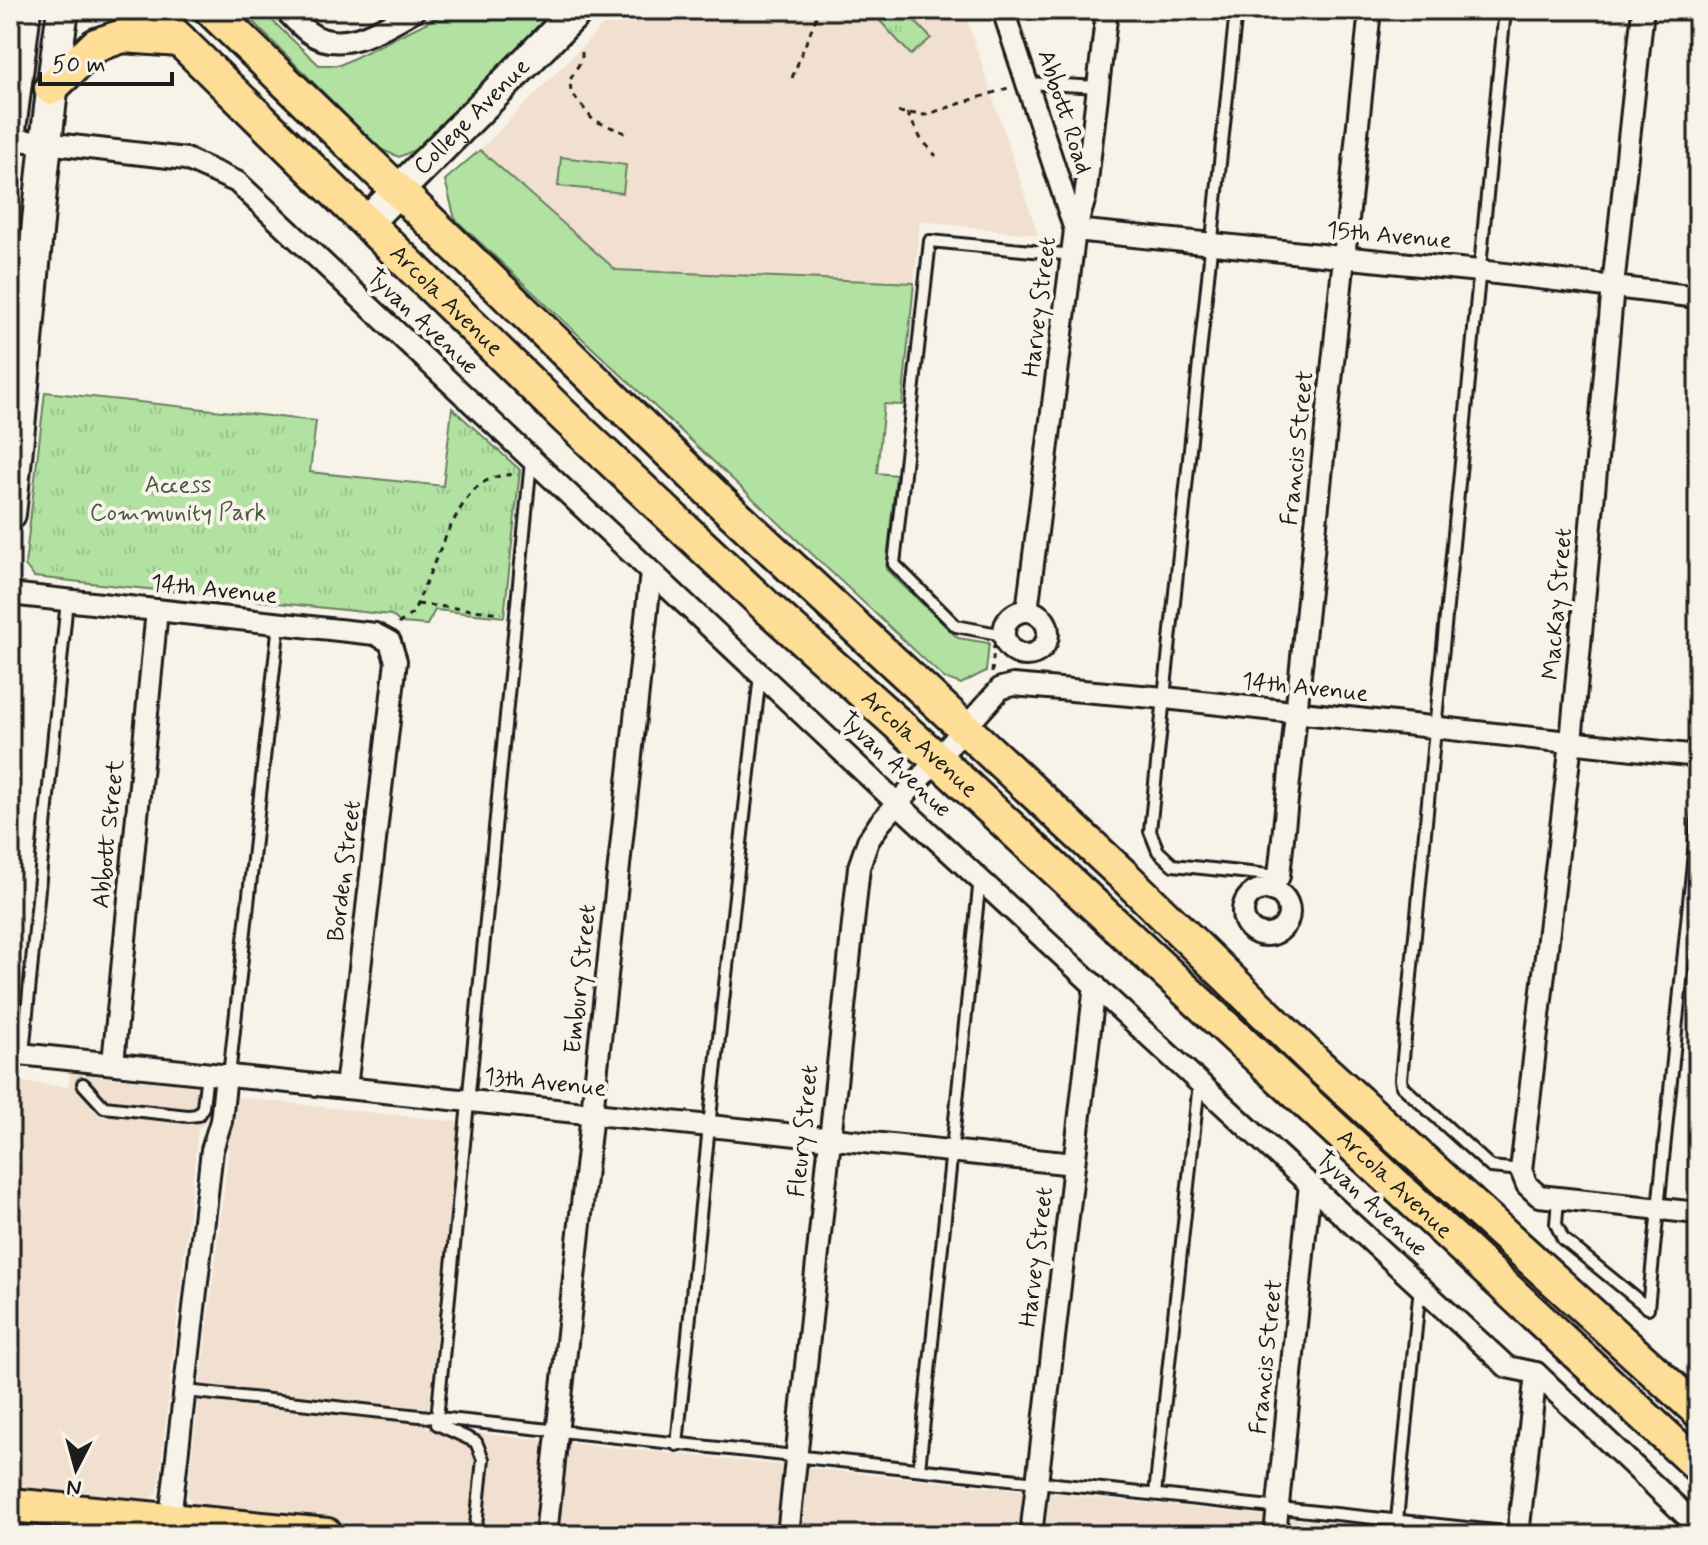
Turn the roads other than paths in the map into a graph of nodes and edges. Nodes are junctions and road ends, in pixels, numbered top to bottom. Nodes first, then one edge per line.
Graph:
1 (25, 10) edge
2 (63, 10) edge
3 (149, 10) edge
4 (211, 10) edge
5 (285, 10) edge
6 (415, 10) edge
7 (578, 10) edge
8 (1003, 10) edge
9 (1107, 10) edge
10 (1236, 10) edge
11 (1370, 10) edge
12 (1505, 10) edge
13 (1643, 10) edge
14 (180, 40) junction
15 (1027, 83) junction
16 (1099, 87) junction
17 (51, 88) junction
18 (10, 130) edge
19 (10, 139) edge
20 (46, 142) junction
21 (397, 192) junction
22 (366, 223) junction
23 (1075, 230) junction
24 (1213, 245) junction
25 (1073, 255) junction
26 (1344, 259) junction
27 (1479, 271) junction
28 (1613, 286) junction
29 (1698, 297) edge
30 (530, 469) junction
31 (10, 514) edge
32 (651, 572) junction
33 (10, 594) edge
34 (67, 600) junction
35 (157, 610) junction
36 (1027, 611) junction
37 (279, 623) junction
38 (1005, 639) junction
39 (396, 661) joint
40 (760, 674) junction
41 (1165, 698) junction
42 (1296, 713) junction
43 (1436, 728) junction
44 (964, 730) junction
45 (1571, 742) junction
46 (1698, 756) edge
47 (937, 759) junction
48 (897, 803) junction
49 (1698, 813) edge
50 (980, 878) junction
51 (1275, 883) joint
52 (1095, 985) junction
53 (16, 1053) edge
54 (113, 1063) junction
55 (221, 1075) junction
56 (1199, 1080) junction
57 (83, 1084) dead end
58 (346, 1088) junction
59 (468, 1101) junction
60 (592, 1114) junction
61 (709, 1126) junction
62 (829, 1139) junction
63 (952, 1152) junction
64 (1074, 1164) junction
65 (1521, 1170) junction
66 (1310, 1184) junction
67 (1549, 1198) junction
68 (1658, 1209) junction
69 (1698, 1213) edge
70 (1420, 1285) junction
71 (1536, 1373) junction
72 (186, 1391) junction
73 (1695, 1406) edge
74 (437, 1421) junction
75 (557, 1432) junction
76 (677, 1445) junction
77 (797, 1456) junction
78 (1698, 1466) edge
79 (919, 1469) junction
80 (1037, 1483) junction
81 (1155, 1494) junction
82 (10, 1505) edge
83 (1278, 1507) junction
84 (170, 1519) junction
85 (1397, 1520) junction
86 (1698, 1527) edge
87 (1523, 1534) edge
88 (327, 1535) edge
89 (475, 1535) edge
90 (546, 1535) edge
91 (788, 1535) edge
92 (1031, 1535) edge
93 (1275, 1535) edge

1 - 18 main road
2 - 17 main road
3 - 14 main road, Arcola Avenue
4 - 21 main road, Arcola Avenue
5 - 6 street
7 - 21 main road, College Avenue
8 - 15 street, Abbott Road
9 - 16 street, Harvey Street
10 - 24 lane
11 - 26 street, Francis Street
12 - 27 lane
13 - 28 street, MacKay Street
14 - 17 main road
14 - 22 main road, Arcola Avenue
15 - 16 lane
15 - 23 street, Abbott Road
16 - 23 street, Harvey Street
17 - 20 main road
19 - 20 street, Tyvan Avenue
20 - 30 street, Tyvan Avenue
20 - 31 main road
21 - 22 main road, College Avenue
21 - 44 main road, Arcola Avenue
22 - 47 main road, Arcola Avenue
23 - 24 street, 15th Avenue
23 - 25 street, Harvey Street
24 - 26 street, 15th Avenue
24 - 41 lane
25 - 36 street, Harvey Street
25 - 38 lane
26 - 27 street, 15th Avenue
26 - 42 street, Francis Street
27 - 28 street, 15th Avenue
27 - 43 lane
28 - 29 street, 15th Avenue
28 - 45 street, MacKay Street
30 - 32 street, Tyvan Avenue
30 - 59 lane
32 - 40 street, Tyvan Avenue
32 - 60 street, Embury Street
33 - 34 street, 14th Avenue
34 - 35 street, 14th Avenue
34 - 53 lane
35 - 37 street, 14th Avenue
35 - 54 street, Abbott Street
36 - 38 street
36 - 38 street
37 - 39 street, 14th Avenue
37 - 55 lane
39 - 58 street, Borden Street
40 - 48 street, Tyvan Avenue
40 - 61 lane
41 - 42 street, 14th Avenue
41 - 44 street, 14th Avenue
41 - 51 lane
42 - 43 street, 14th Avenue
42 - 51 street, Francis Street
43 - 45 street, 14th Avenue
43 - 65 lane
44 - 47 street
44 - 73 main road, Arcola Avenue
45 - 46 street, 14th Avenue
45 - 65 street, MacKay Street
47 - 48 street, Fleury Street
47 - 78 main road, Arcola Avenue
48 - 50 street, Tyvan Avenue
48 - 62 street, Fleury Street
49 - 68 lane
50 - 52 street, Tyvan Avenue
50 - 63 lane
52 - 56 street, Tyvan Avenue
52 - 64 street, Harvey Street
53 - 54 street, 13th Avenue
54 - 55 street, 13th Avenue
55 - 57 lane
55 - 58 street, 13th Avenue
55 - 72 street
56 - 66 street, Tyvan Avenue
56 - 81 lane
58 - 59 street, 13th Avenue
59 - 60 street, 13th Avenue
59 - 74 lane
60 - 61 street, 13th Avenue
60 - 75 street, Embury Street
61 - 62 street, 13th Avenue
61 - 76 lane
62 - 63 street, 13th Avenue
62 - 77 street, Fleury Street
63 - 64 street, 13th Avenue
63 - 79 lane
64 - 80 street, Harvey Street
65 - 67 street
66 - 70 street, Tyvan Avenue
66 - 83 street, Francis Street
67 - 68 street
67 - 68 lane
68 - 69 street
70 - 71 street, Tyvan Avenue
70 - 85 lane
71 - 86 street, Tyvan Avenue
71 - 87 street
72 - 74 lane
72 - 84 street
74 - 75 lane
74 - 89 lane
75 - 76 lane
75 - 90 street, Embury Street
76 - 77 lane
77 - 79 lane
77 - 91 street, Fleury Street
79 - 80 lane
80 - 81 lane
80 - 92 street, Harvey Street
81 - 83 lane
82 - 84 main road
83 - 85 lane
83 - 93 street, Francis Street
84 - 88 main road
85 - 87 lane

